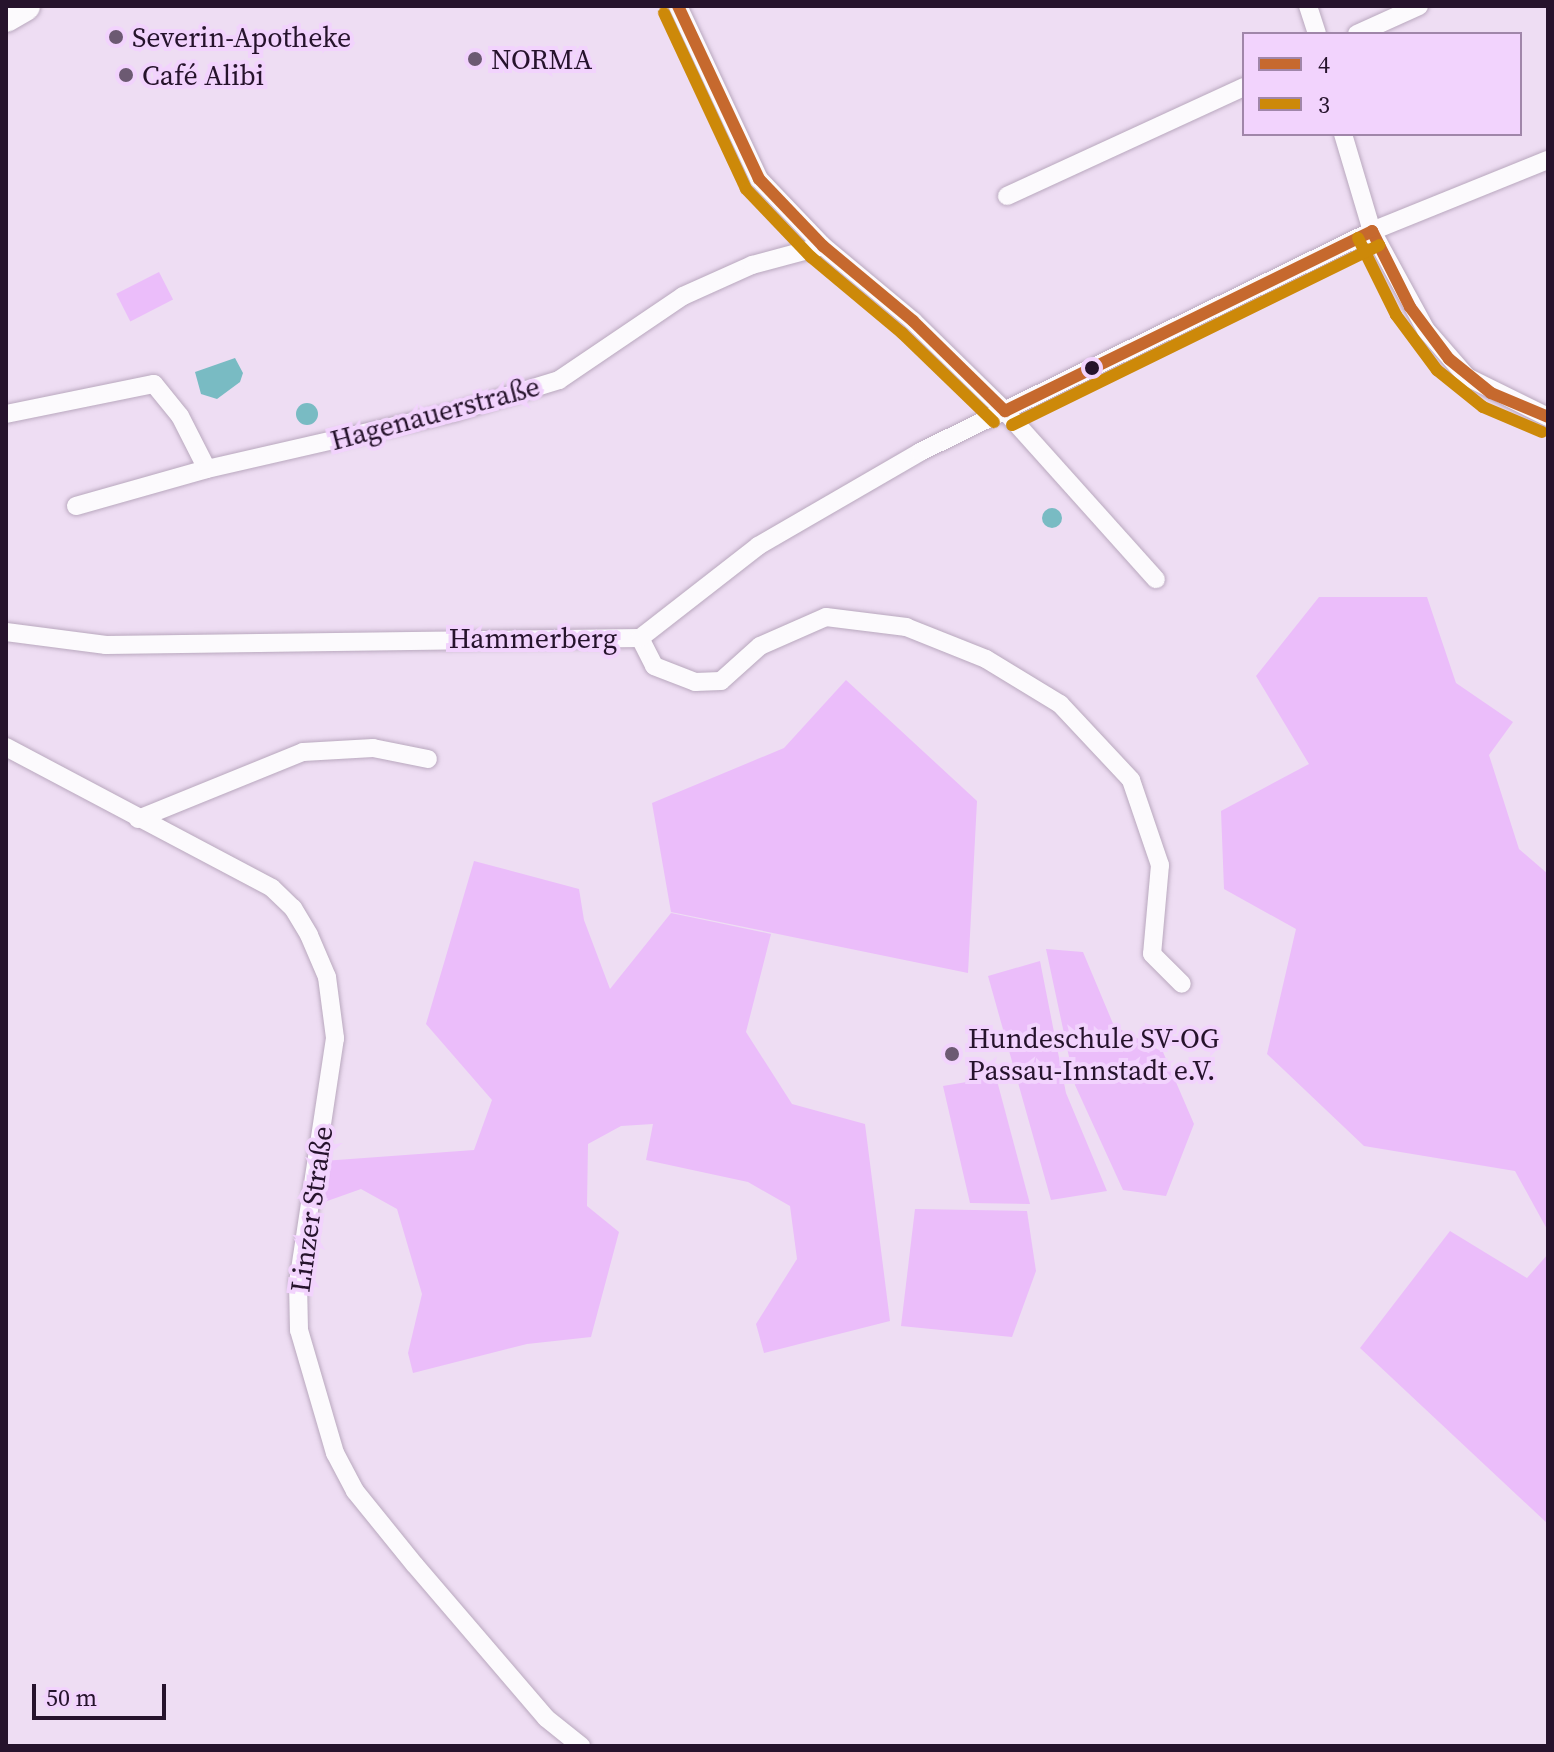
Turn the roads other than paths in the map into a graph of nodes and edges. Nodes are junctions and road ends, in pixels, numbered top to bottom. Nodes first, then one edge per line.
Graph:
1 (25, 6) edge
2 (678, 6) edge
3 (1308, 6) edge
4 (1419, 6) edge
5 (6, 17) edge
6 (1316, 32) edge
7 (1361, 32) edge
8 (1242, 88) edge
9 (1344, 136) edge
10 (1548, 160) edge
11 (1007, 196) dead end
12 (1372, 231) junction
13 (823, 246) junction
14 (1005, 411) junction
15 (6, 414) edge
16 (1548, 417) edge
17 (207, 469) junction
18 (76, 506) dead end
19 (1156, 579) dead end
20 (6, 632) edge
21 (640, 638) junction
22 (6, 747) edge
23 (428, 759) dead end
24 (138, 819) junction
25 (1182, 984) dead end
26 (581, 1746) edge

1 - 5 main road
2 - 13 street
3 - 6 street
4 - 7 street
8 - 11 street
9 - 12 street
10 - 12 street
12 - 14 street
12 - 16 street
13 - 14 street
13 - 17 street, Hagenauerstraße
14 - 19 street
14 - 21 street
15 - 17 street
17 - 18 street, Hagenauerstraße
20 - 21 street, Hammerberg
21 - 25 street, Hammerberg
22 - 24 street, Linzer Straße
23 - 24 street
24 - 26 street, Linzer Straße

